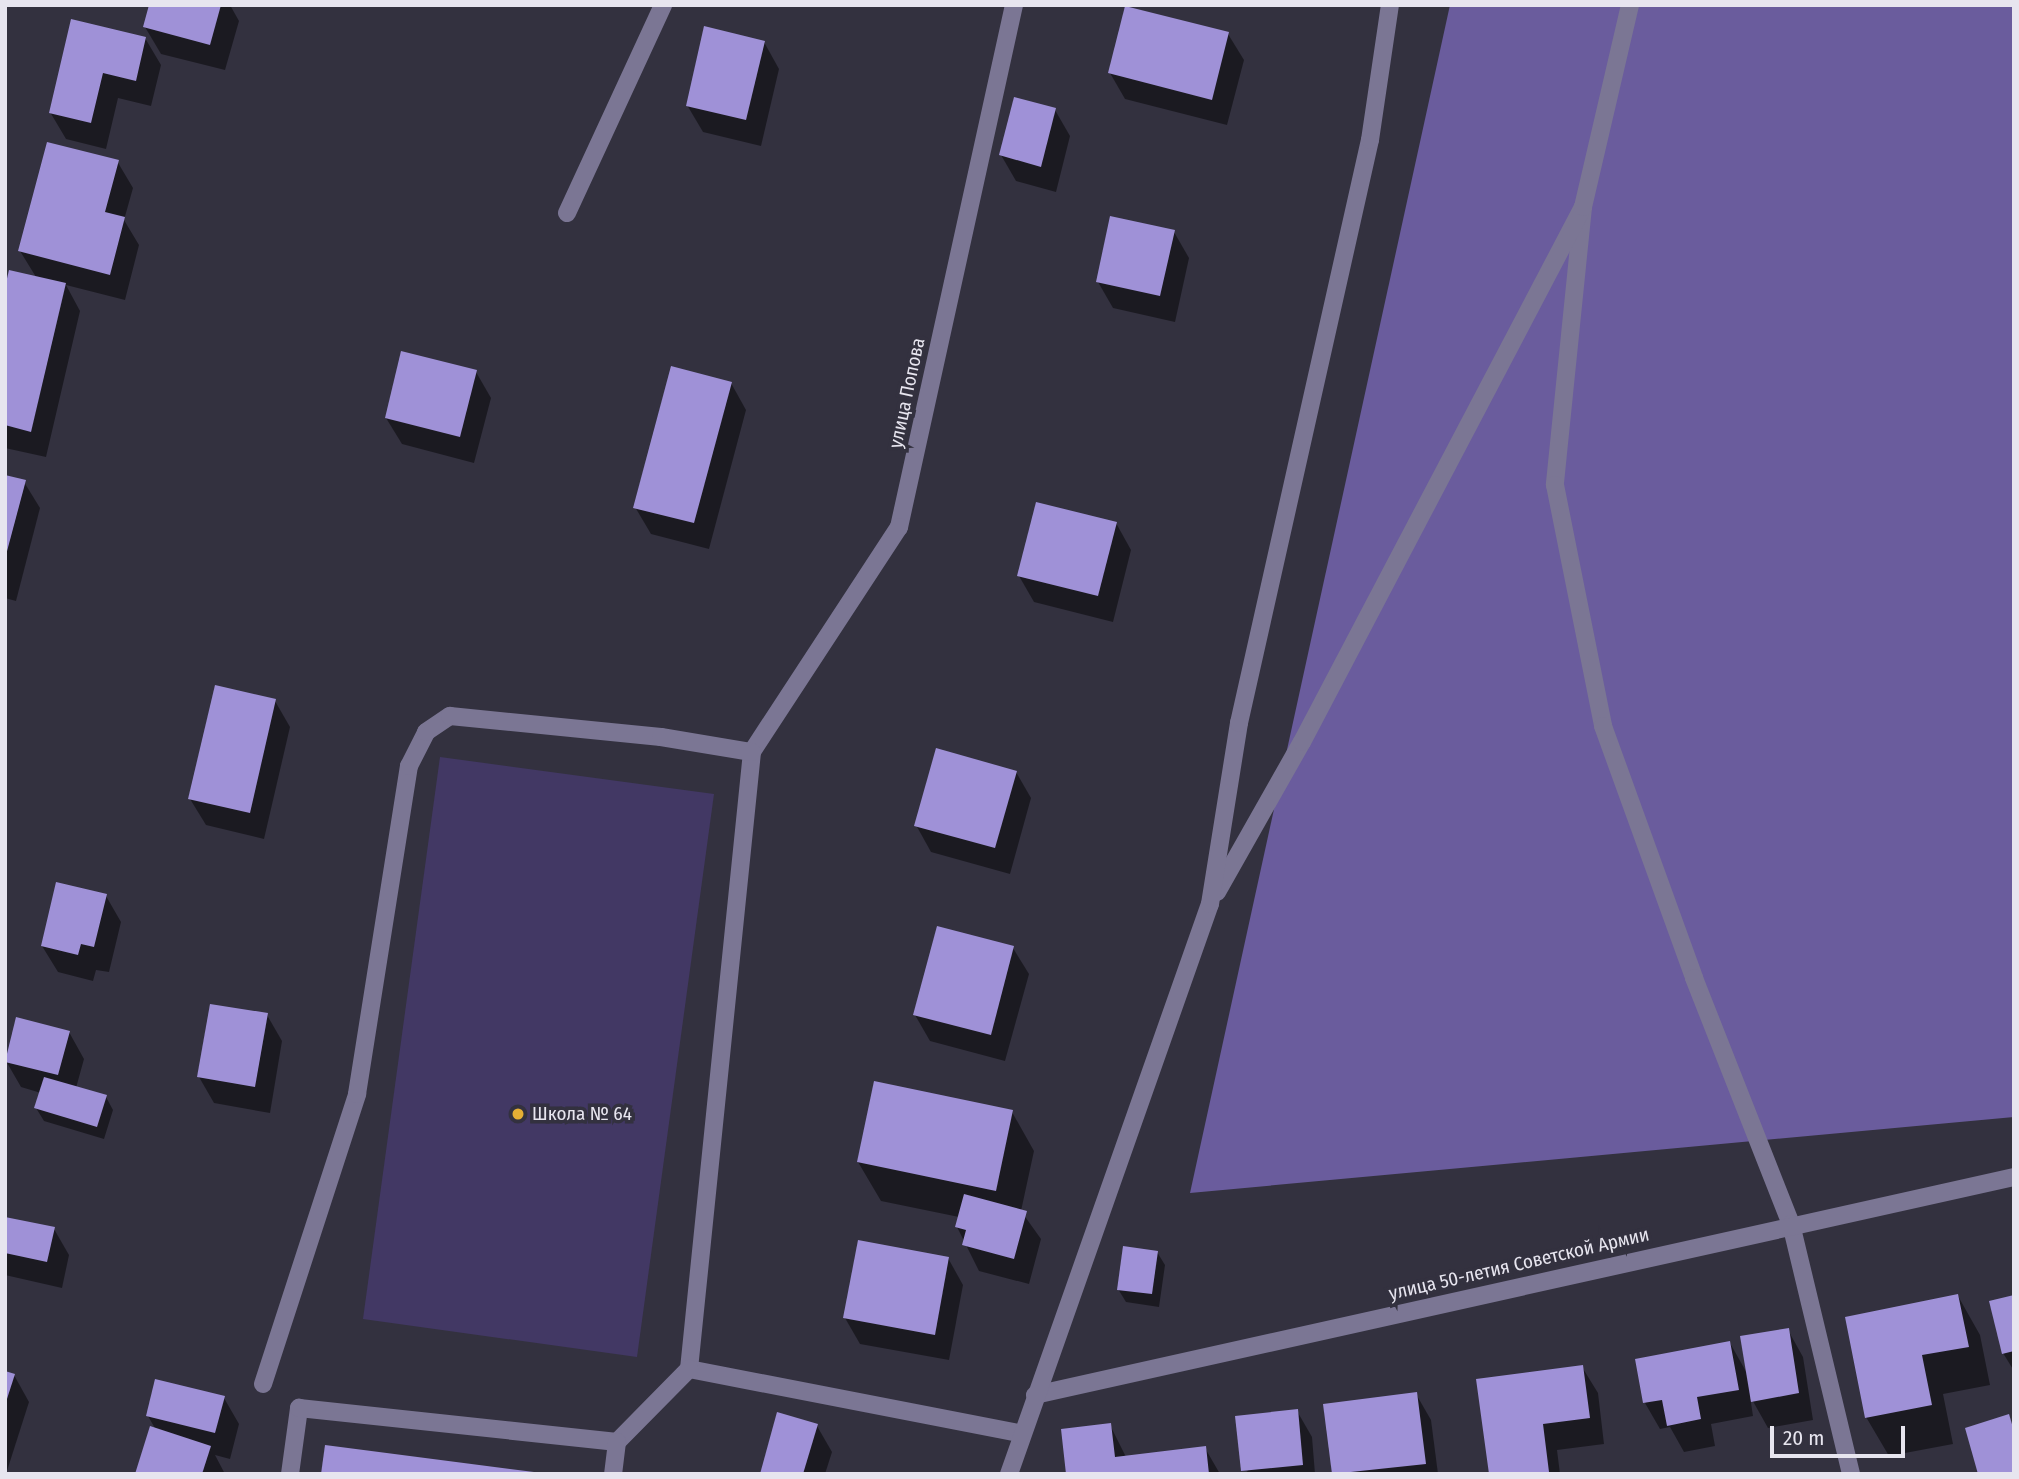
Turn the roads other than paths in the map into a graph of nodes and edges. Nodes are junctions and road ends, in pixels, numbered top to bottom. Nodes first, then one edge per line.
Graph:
1 (663, 5) edge
2 (1014, 5) edge
3 (1390, 5) edge
4 (1630, 5) edge
5 (1583, 207) junction
6 (568, 213) dead end
7 (752, 752) junction
8 (1210, 904) junction
9 (2014, 1177) edge
10 (1791, 1224) junction
11 (689, 1370) junction
12 (263, 1384) dead end
13 (1035, 1395) junction
14 (1022, 1434) junction
15 (617, 1442) junction
16 (290, 1474) edge
17 (613, 1474) edge
18 (1009, 1474) edge
19 (1851, 1474) edge

1 - 6 street
2 - 7 street, улица Попова
3 - 8 street
4 - 5 street
5 - 8 street
5 - 10 street
7 - 11 street
7 - 12 street
8 - 13 street
9 - 10 street, улица 50-летия Советской Армии
10 - 13 street, улица 50-летия Советской Армии
10 - 19 street
11 - 14 street
11 - 15 street
13 - 14 street
14 - 18 street
15 - 16 street
15 - 17 street

